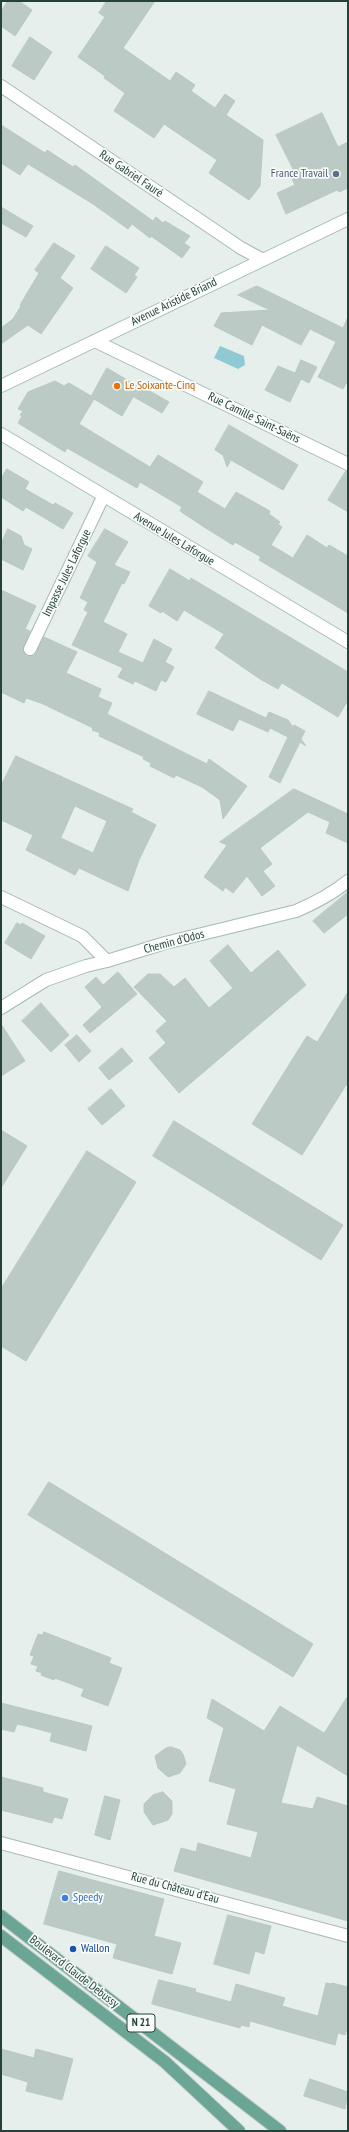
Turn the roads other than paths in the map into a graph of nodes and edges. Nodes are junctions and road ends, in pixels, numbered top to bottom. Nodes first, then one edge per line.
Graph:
1 (1, 86) edge
2 (348, 219) edge
3 (263, 260) junction
4 (95, 341) junction
5 (1, 386) edge
6 (1, 434) edge
7 (348, 464) edge
8 (103, 497) junction
9 (348, 642) edge
10 (30, 649) dead end
11 (348, 881) edge
12 (1, 897) edge
13 (107, 961) junction
14 (1, 1008) edge
15 (1, 1843) edge
16 (1, 1916) edge
17 (1, 1936) edge
18 (348, 1936) edge
19 (239, 2131) edge
20 (280, 2131) edge

1 - 3 street, Rue Gabriel Fauré
2 - 3 street, Avenue Aristide Briand
3 - 4 street, Avenue Aristide Briand
4 - 5 street, Avenue Aristide Briand
4 - 7 street, Rue Camille Saint-Saëns
6 - 8 street, Avenue Jules Laforgue
8 - 9 street, Avenue Jules Laforgue
8 - 10 street, Impasse Jules Laforgue
11 - 13 street, Chemin d'Odos
12 - 13 street
13 - 14 street, Chemin d'Odos
15 - 18 street, Rue du Château d'Eau
16 - 20 main road, Boulevard Claude Debussy / N 21
17 - 19 main road, Boulevard Claude Debussy / N 21

